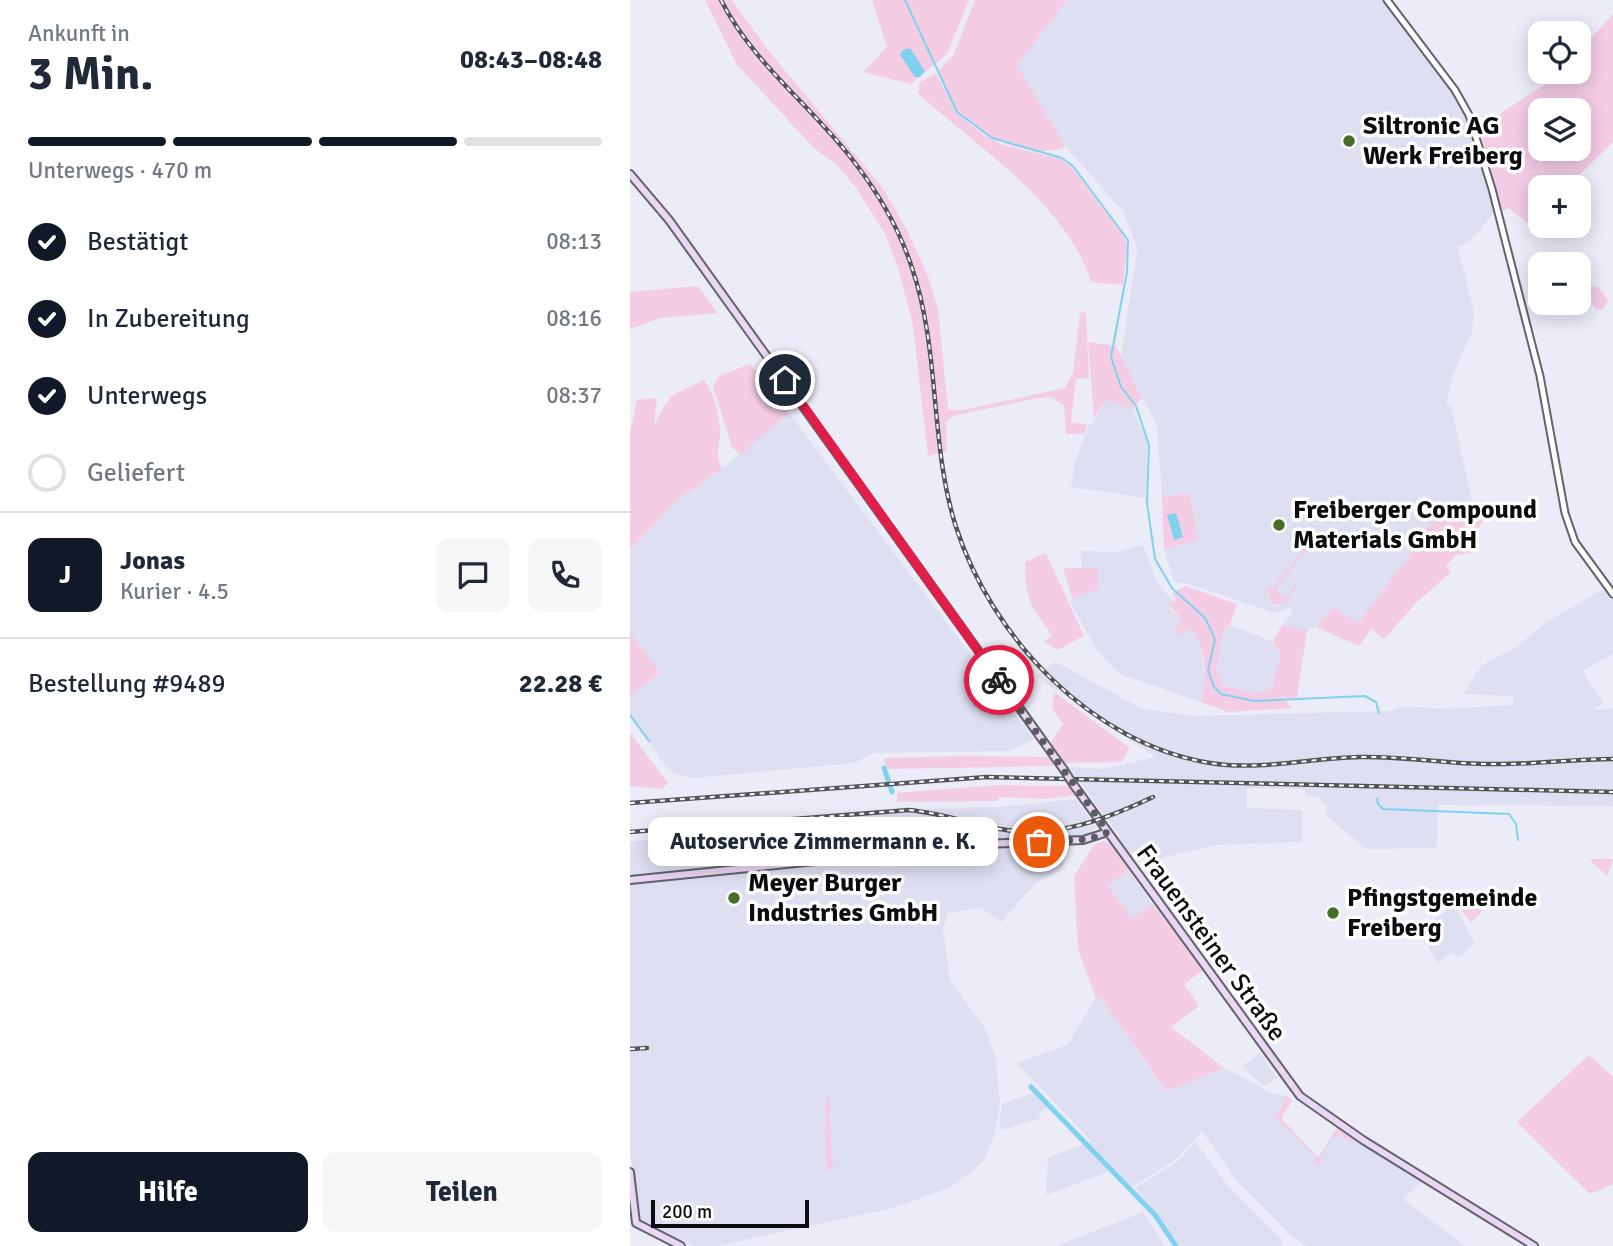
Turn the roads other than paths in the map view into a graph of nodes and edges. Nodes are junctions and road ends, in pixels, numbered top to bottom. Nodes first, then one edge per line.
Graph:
1 (1387, 0) edge
2 (630, 174) edge
3 (1613, 594) edge
4 (1108, 832) junction
5 (630, 880) edge
6 (630, 1172) edge
7 (681, 1246) edge
8 (1534, 1246) edge

1 - 3 street
2 - 4 main road, Frauensteiner Straße, bridge
4 - 5 main road
4 - 8 main road, Frauensteiner Straße
6 - 7 main road

